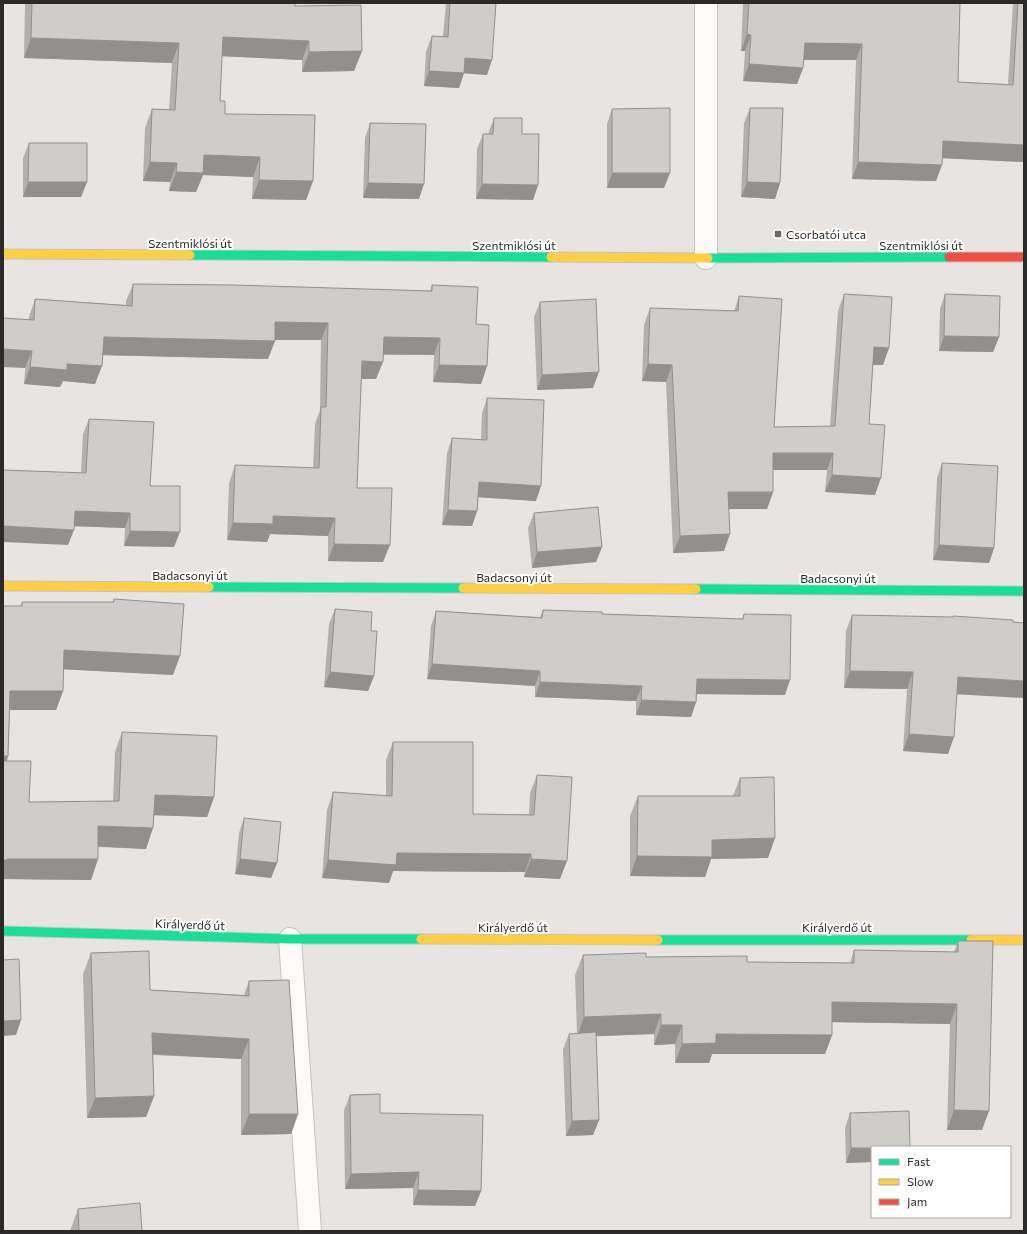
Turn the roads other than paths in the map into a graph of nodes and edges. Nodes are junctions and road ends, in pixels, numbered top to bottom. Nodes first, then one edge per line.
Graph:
1 (706, 3) edge
2 (3, 254) edge
3 (1024, 257) edge
4 (706, 258) junction
5 (3, 586) edge
6 (1024, 591) edge
7 (3, 931) edge
8 (290, 939) junction
9 (1024, 940) edge
10 (310, 1231) edge

1 - 4 street
2 - 4 street, Szentmiklósi út
3 - 4 street, Szentmiklósi út
5 - 6 street, Badacsonyi út
7 - 8 street, Királyerdő út
8 - 9 street, Királyerdő út
8 - 10 street

